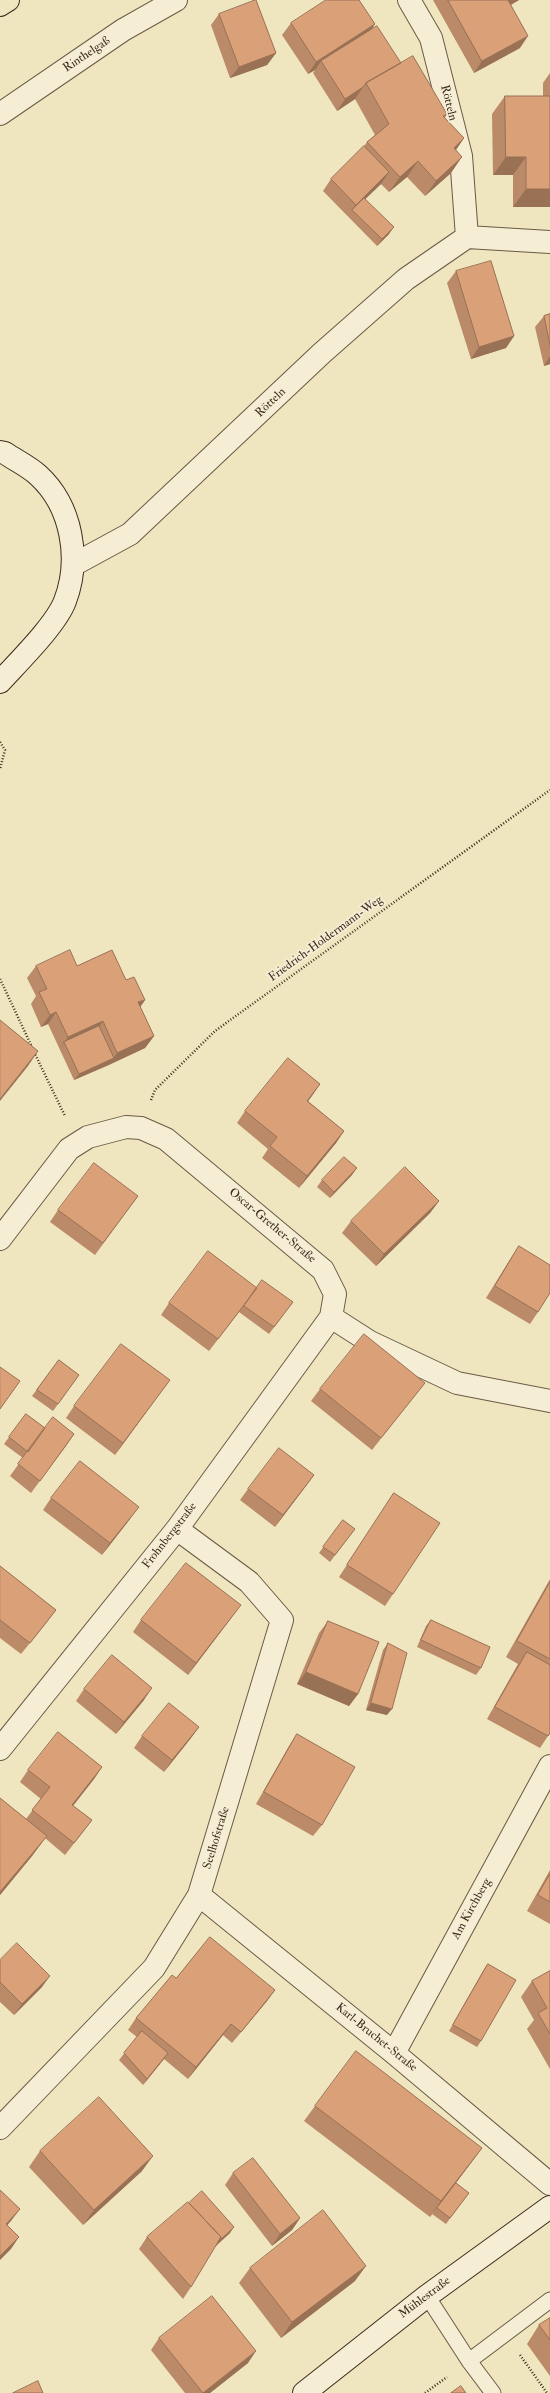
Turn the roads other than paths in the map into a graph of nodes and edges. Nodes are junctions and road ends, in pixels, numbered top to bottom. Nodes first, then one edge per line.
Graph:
1 (8, 0) edge
2 (176, 0) edge
3 (409, 0) edge
4 (0, 5) edge
5 (0, 114) edge
6 (467, 237) junction
7 (550, 242) edge
8 (0, 452) edge
9 (73, 565) junction
10 (0, 682) edge
11 (0, 1239) edge
12 (331, 1317) junction
13 (550, 1401) edge
14 (177, 1529) junction
15 (0, 1749) edge
16 (550, 1766) edge
17 (200, 1896) junction
18 (394, 2052) junction
19 (0, 2128) edge
20 (550, 2184) edge
21 (550, 2207) edge
22 (427, 2296) junction
23 (550, 2300) edge
24 (469, 2361) junction
25 (304, 2393) edge
26 (493, 2393) edge

1 - 4 highway
2 - 5 street, Rinthelgaß
3 - 6 street, Rötteln
6 - 7 street
6 - 9 street, Rötteln
8 - 9 street
9 - 10 street
11 - 12 street, Oscar-Grether-Straße
12 - 13 street
12 - 14 street, Frohnbergstraße
14 - 15 street, Frohnbergstraße
14 - 17 street, Seelhofstraße
16 - 18 street, Am Kirchberg
17 - 18 street, Karl-Bruchet-Straße
17 - 19 street, Seelhofstraße
18 - 20 street, Karl-Bruchet-Straße
21 - 22 street, Mühlestraße
22 - 24 lane
22 - 25 street, Mühlestraße
23 - 24 lane
24 - 26 lane

